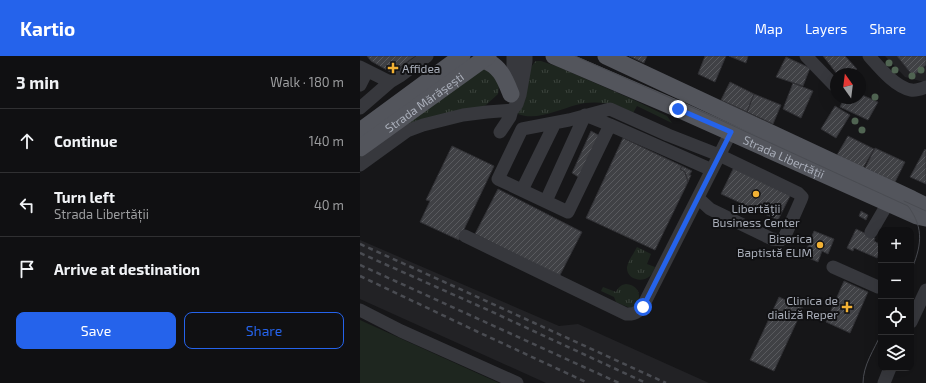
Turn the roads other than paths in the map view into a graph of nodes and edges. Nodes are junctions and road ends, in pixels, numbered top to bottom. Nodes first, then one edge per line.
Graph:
1 (427, 56) edge
2 (513, 56) edge
3 (526, 56) edge
4 (554, 56) edge
5 (606, 56) edge
6 (806, 56) edge
7 (870, 56) edge
8 (462, 57) edge
9 (485, 58) edge
10 (360, 67) edge
11 (360, 75) edge
12 (830, 81) edge
13 (390, 82) junction
14 (360, 85) edge
15 (926, 87) edge
16 (512, 102) junction
17 (360, 108) edge
18 (585, 115) junction
19 (554, 123) junction
20 (610, 125) junction
21 (500, 132) dead end
22 (731, 132) junction
23 (364, 139) edge
24 (719, 156) junction
25 (360, 165) edge
26 (712, 170) junction
27 (522, 190) junction
28 (698, 198) junction
29 (546, 201) junction
30 (888, 203) junction
31 (926, 206) edge
32 (926, 218) edge
33 (871, 232) dead end
34 (465, 236) dead end
35 (833, 267) dead end
36 (878, 288) dead end
37 (926, 290) edge
38 (360, 310) edge
39 (914, 316) edge
40 (517, 383) edge

1 - 13 street
2 - 16 street
3 - 16 street
4 - 22 main road, Strada Libertății
5 - 31 main road, Strada Libertății
6 - 12 street
7 - 15 street
8 - 23 main road, Strada Mărășești
9 - 16 main road
9 - 23 main road, Strada Mărășești
10 - 13 street
11 - 14 street
13 - 17 street
16 - 21 street
16 - 25 street
18 - 19 street
18 - 20 street
18 - 24 street
18 - 29 street
19 - 27 street
19 - 27 street
20 - 26 street
20 - 29 street
22 - 24 street
22 - 30 main road, Strada Libertății
24 - 26 street
24 - 28 street
26 - 28 street
27 - 29 street
28 - 34 street
30 - 32 main road, Strada Libertății
30 - 33 street
35 - 36 street
37 - 39 street
38 - 40 street

